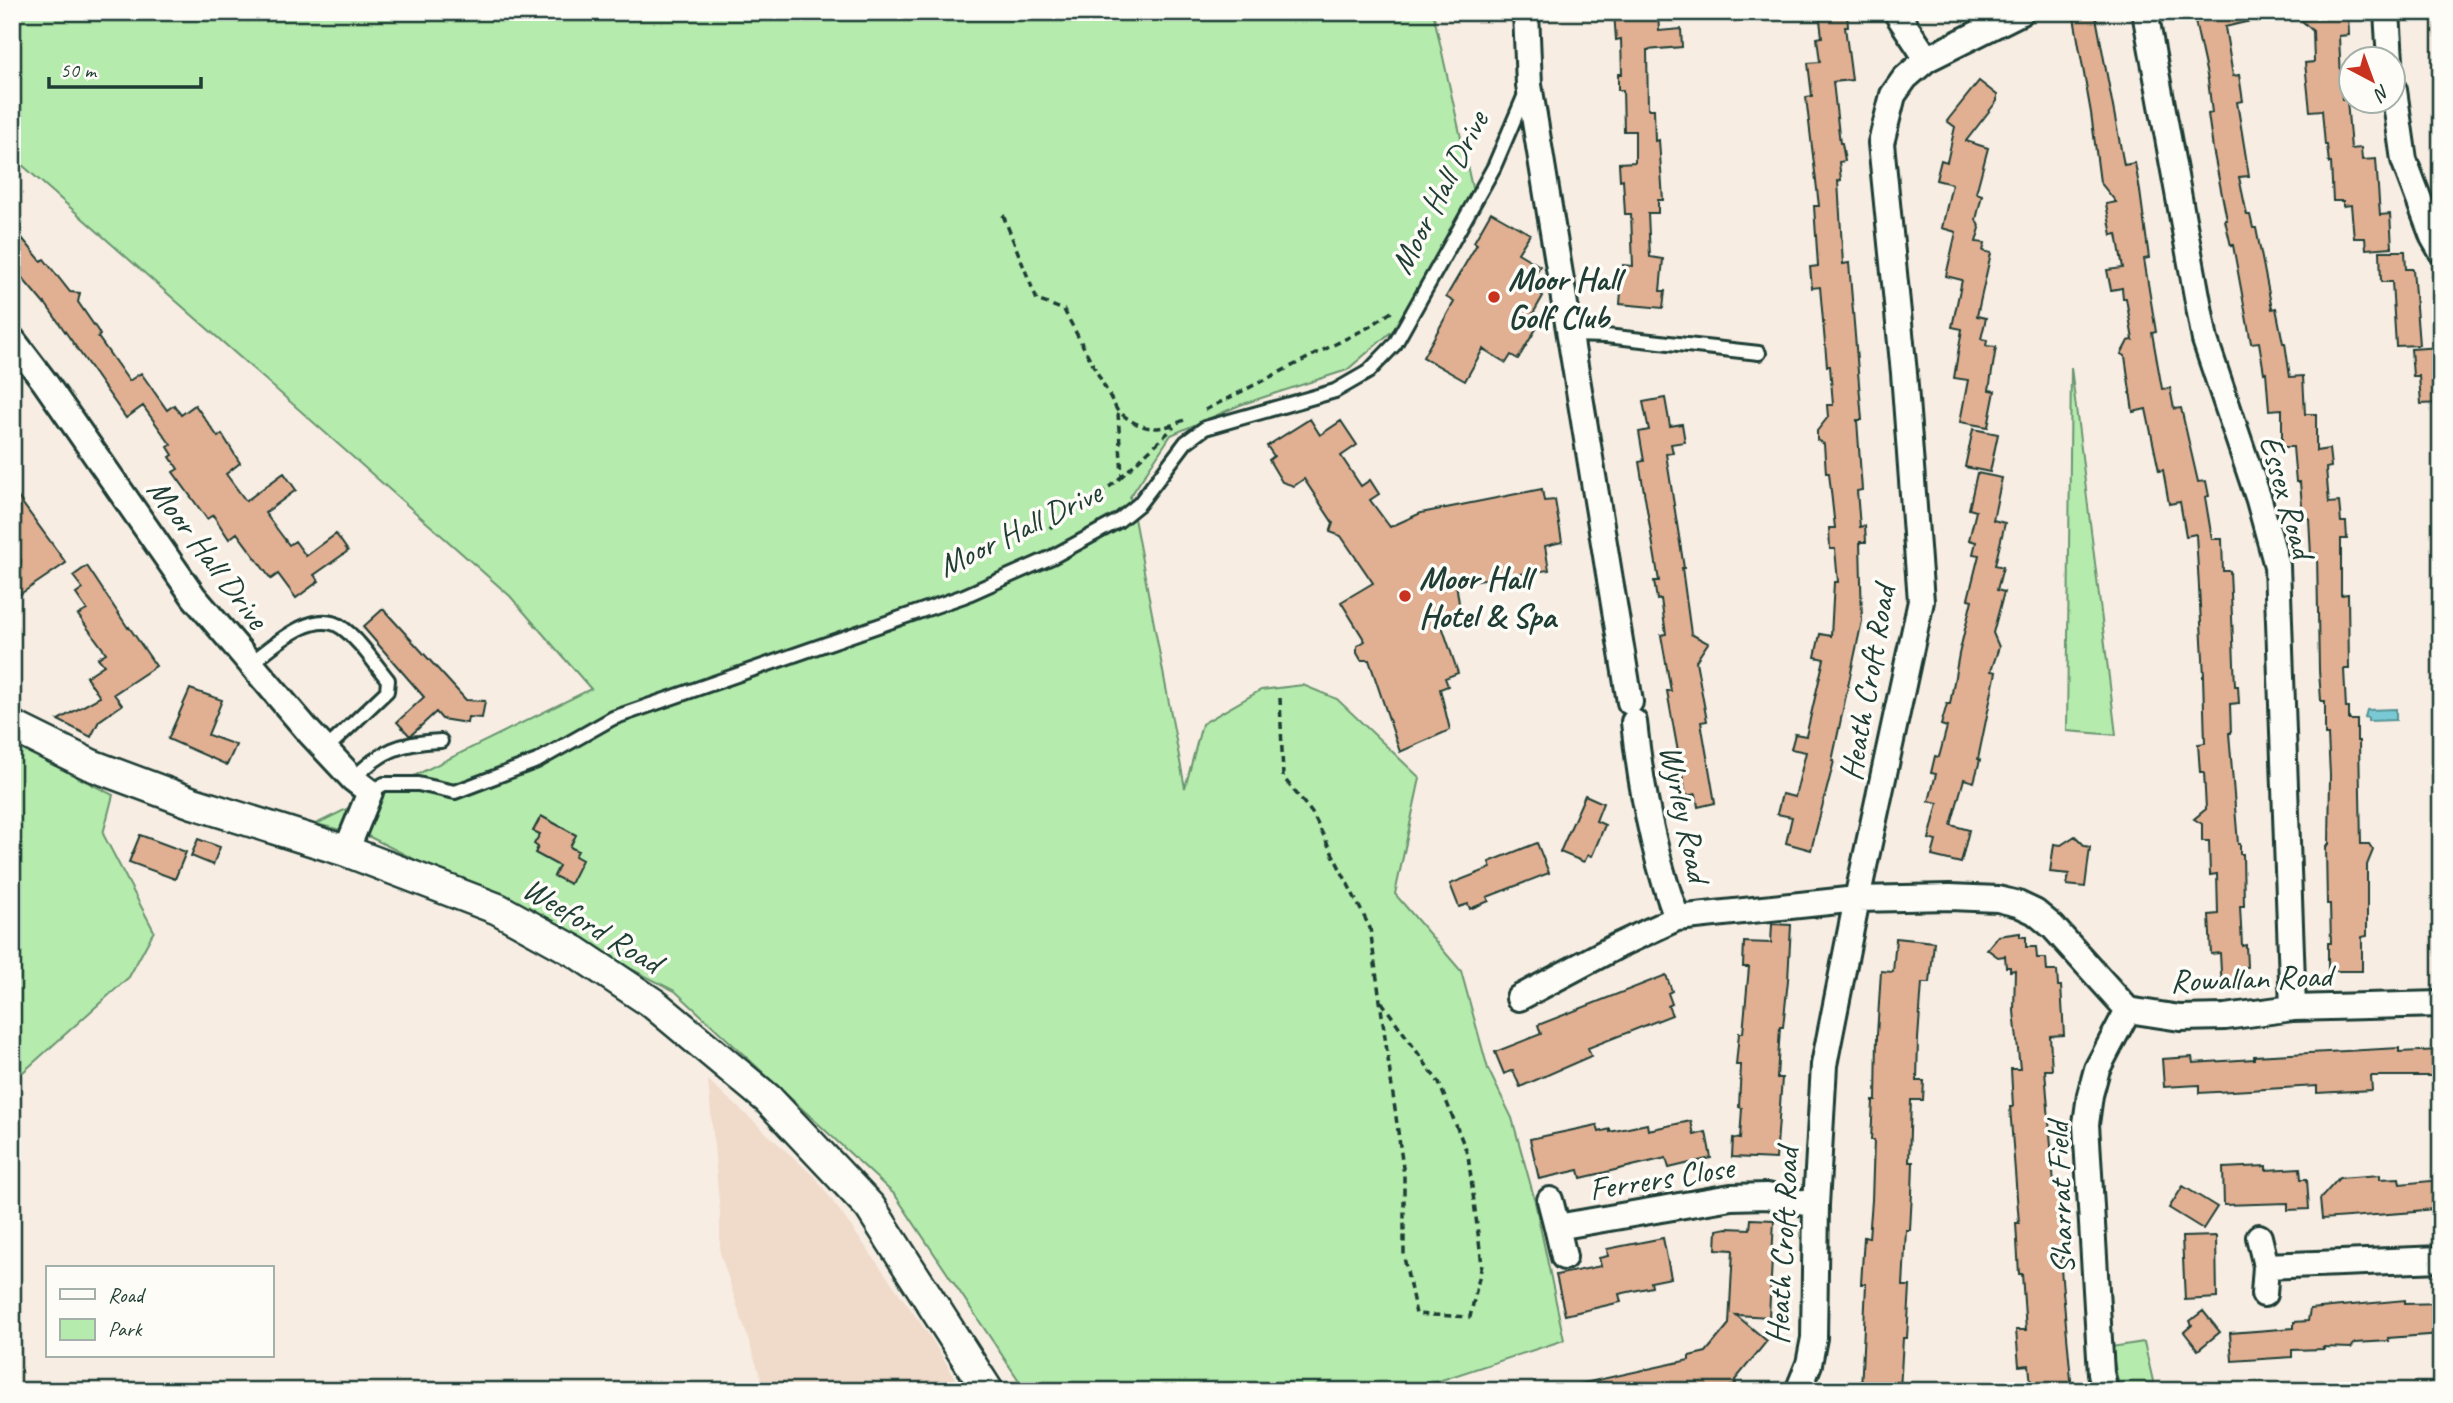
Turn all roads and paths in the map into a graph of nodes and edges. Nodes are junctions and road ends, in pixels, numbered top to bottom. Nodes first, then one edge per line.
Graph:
1 (1525, 12) edge
2 (1896, 12) edge
3 (2021, 12) edge
4 (2145, 12) edge
5 (2387, 12) edge
6 (2389, 46) edge
7 (1927, 59) junction
8 (1529, 85) junction
9 (2397, 116) edge
10 (1003, 215) dead end
11 (2441, 251) edge
12 (1415, 309) junction
13 (1570, 335) junction
14 (12, 340) edge
15 (1759, 353) dead end
16 (1117, 411) junction
17 (1200, 412) dead end
18 (1188, 418) dead end
19 (1176, 424) junction
20 (1122, 476) junction
21 (1050, 528) dead end
22 (251, 663) junction
23 (1280, 698) dead end
24 (12, 726) edge
25 (441, 741) dead end
26 (325, 750) junction
27 (361, 786) junction
28 (346, 851) junction
29 (1857, 899) junction
30 (1676, 918) junction
31 (1519, 998) dead end
32 (1381, 1001) junction
33 (2441, 1004) edge
34 (2293, 1008) junction
35 (2128, 1010) junction
36 (1550, 1200) dead end
37 (1816, 1205) junction
38 (1557, 1227) junction
39 (2259, 1237) dead end
40 (1564, 1257) dead end
41 (2441, 1259) edge
42 (2266, 1266) junction
43 (2264, 1294) dead end
44 (1799, 1390) edge
45 (988, 1391) edge
46 (2105, 1391) edge

1 - 8 street, Moor Hall Drive
2 - 7 street
3 - 7 street, Heath Croft Road
4 - 34 street, Essex Road
5 - 6 street
7 - 29 street, Heath Croft Road
8 - 12 lane, Moor Hall Drive
8 - 13 street, Wyrley Road
9 - 11 street
10 - 16 path
12 - 17 path
12 - 27 lane, Moor Hall Drive
13 - 15 lane
13 - 30 street, Wyrley Road
14 - 22 street, Moor Hall Drive
16 - 19 path
16 - 20 path
18 - 19 path
19 - 20 path
20 - 21 path
22 - 26 street, Moor Hall Drive
22 - 26 lane
23 - 32 path
24 - 28 street, Weeford Road
25 - 27 lane
26 - 27 street, Moor Hall Drive
27 - 28 street
28 - 45 street, Weeford Road
29 - 30 street, Rowallan Road
29 - 35 street, Rowallan Road
29 - 37 street, Heath Croft Road
30 - 31 street
32 - 32 path
33 - 34 street, Rowallan Road
34 - 35 street, Rowallan Road
35 - 46 street, Sharrat Field
36 - 38 street, Ferrers Close
37 - 38 street, Ferrers Close
37 - 44 street, Heath Croft Road
38 - 40 street, Ferrers Close
39 - 42 street
41 - 42 street
42 - 43 street

